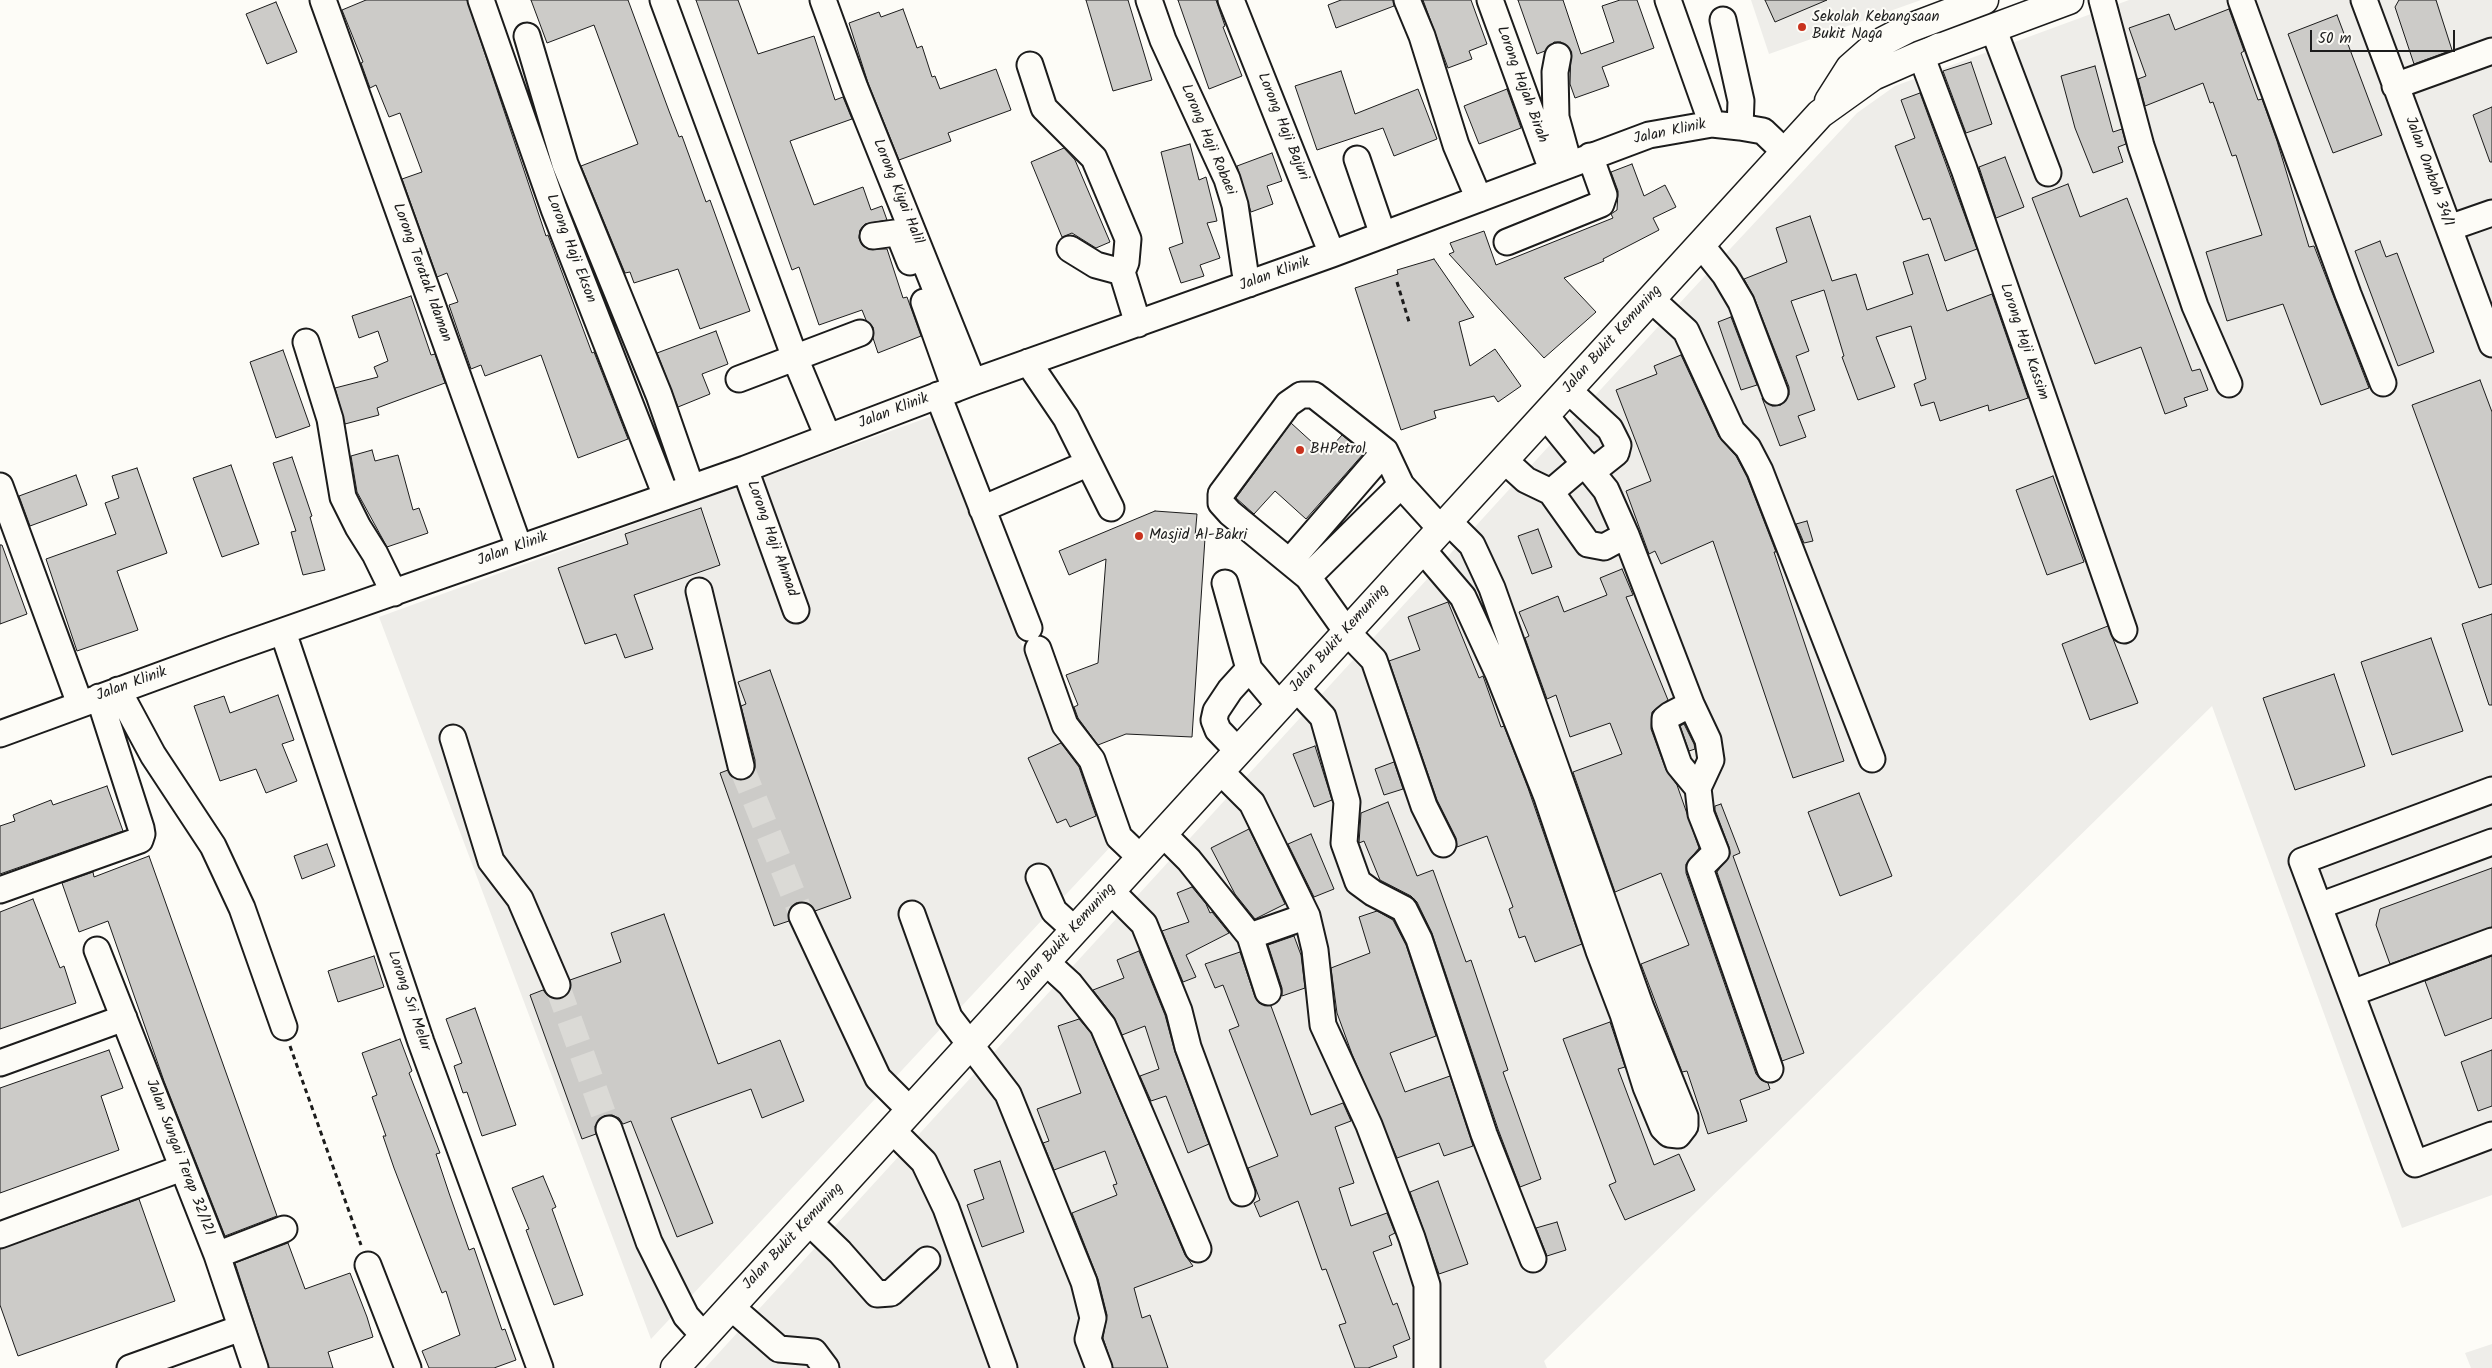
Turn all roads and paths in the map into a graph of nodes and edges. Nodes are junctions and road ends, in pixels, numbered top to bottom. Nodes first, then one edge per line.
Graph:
1 (323, 0) edge
2 (481, 0) edge
3 (663, 0) edge
4 (823, 0) edge
5 (1149, 0) edge
6 (1231, 0) edge
7 (1407, 0) edge
8 (1490, 0) edge
9 (1668, 0) edge
10 (1984, 0) edge
11 (2038, 0) edge
12 (2069, 0) edge
13 (2102, 0) edge
14 (2241, 0) edge
15 (2364, 0) edge
16 (1724, 20) dead end
17 (1993, 28) junction
18 (527, 36) dead end
19 (2492, 51) edge
20 (1921, 54) junction
21 (1558, 56) dead end
22 (1030, 65) dead end
23 (2395, 86) junction
24 (1820, 114) junction
25 (1712, 124) junction
26 (1740, 127) junction
27 (1785, 152) junction
28 (1357, 159) dead end
29 (1570, 163) junction
30 (2048, 173) dead end
31 (1479, 199) junction
32 (2492, 213) edge
33 (2449, 228) junction
34 (1383, 235) junction
35 (873, 236) dead end
36 (1507, 242) dead end
37 (1701, 245) junction
38 (1070, 249) dead end
39 (1332, 254) junction
40 (1122, 272) junction
41 (1397, 282) dead end
42 (1249, 284) junction
43 (1651, 299) junction
44 (1138, 324) junction
45 (1410, 325) dead end
46 (860, 333) dead end
47 (306, 342) dead end
48 (2492, 344) edge
49 (795, 358) junction
50 (1028, 362) junction
51 (739, 379) dead end
52 (2383, 383) dead end
53 (2229, 384) dead end
54 (955, 389) junction
55 (1568, 390) junction
56 (1775, 392) dead end
57 (1545, 415) junction
58 (828, 437) junction
59 (1385, 451) junction
60 (1504, 460) junction
61 (1087, 464) junction
62 (745, 468) junction
63 (1589, 468) junction
64 (1401, 485) junction
65 (0, 486) edge
66 (691, 487) junction
67 (1550, 492) junction
68 (666, 496) junction
69 (1111, 508) dead end
70 (982, 509) junction
71 (1445, 525) junction
72 (1626, 535) junction
73 (519, 547) junction
74 (1422, 549) junction
75 (1299, 569) junction
76 (1225, 583) dead end
77 (699, 591) dead end
78 (394, 593) junction
79 (796, 610) dead end
80 (2124, 630) dead end
81 (283, 632) junction
82 (1347, 632) junction
83 (1249, 669) junction
84 (99, 697) junction
85 (1288, 697) junction
86 (1692, 704) junction
87 (0, 734) edge
88 (453, 738) dead end
89 (1238, 752) junction
90 (1872, 759) dead end
91 (741, 766) tunnel mouth
92 (1220, 771) junction
93 (1698, 788) junction
94 (2492, 790) edge
95 (1162, 834) junction
96 (2492, 842) edge
97 (1443, 844) dead end
98 (1141, 858) junction
99 (1039, 877) dead end
100 (0, 890) edge
101 (1111, 891) junction
102 (2319, 906) junction
103 (912, 914) dead end
104 (802, 916) tunnel mouth
105 (1306, 916) junction
106 (1075, 930) junction
107 (1250, 936) junction
108 (2492, 941) edge
109 (96, 950) dead end
110 (1046, 962) junction
111 (557, 985) tunnel mouth
112 (1268, 992) dead end
113 (2352, 993) junction
114 (124, 1018) junction
115 (284, 1028) joint
116 (969, 1046) junction
117 (0, 1062) edge
118 (1770, 1069) dead end
119 (901, 1120) junction
120 (609, 1129) tunnel mouth
121 (2492, 1135) edge
122 (182, 1168) junction
123 (1242, 1193) dead end
124 (808, 1222) junction
125 (284, 1229) dead end
126 (0, 1236) edge
127 (1198, 1249) dead end
128 (217, 1255) junction
129 (1533, 1259) dead end
130 (927, 1260) dead end
131 (368, 1265) joint
132 (731, 1307) junction
133 (241, 1328) junction
134 (704, 1336) junction
135 (130, 1368) edge
136 (255, 1368) edge
137 (408, 1368) edge
138 (540, 1368) edge
139 (675, 1368) edge
140 (826, 1368) edge
141 (1004, 1368) edge
142 (1099, 1368) edge
143 (1427, 1368) edge

1 - 73 street, Lorong Teratak Idaman
2 - 68 street, Lorong Haji Ekson
3 - 49 street
4 - 54 street, Lorong Kiyai Halil
5 - 42 street, Lorong Haji Robaei
6 - 39 street, Lorong Haji Bajuri
7 - 31 street
8 - 29 street, Lorong Hajah Birah
9 - 25 street
10 - 24 main road
11 - 20 street
12 - 17 main road, Jalan Bukit Kemuning
13 - 53 street
14 - 52 street
15 - 23 street, Jalan Omboh 34/1
16 - 26 street
17 - 20 main road, Jalan Bukit Kemuning
17 - 30 street
18 - 66 street
19 - 23 street
20 - 24 main road, Jalan Bukit Kemuning
20 - 80 street, Lorong Haji Kassim
21 - 29 street
22 - 40 street
23 - 33 street, Jalan Omboh 34/1
24 - 27 main road, Jalan Bukit Kemuning
25 - 26 street, Jalan Klinik
25 - 29 street, Jalan Klinik
26 - 27 street, Jalan Klinik
27 - 37 main road, Jalan Bukit Kemuning
28 - 34 street
29 - 31 street, Jalan Klinik
29 - 36 street
31 - 34 street, Jalan Klinik
32 - 33 street
33 - 48 street, Jalan Omboh 34/1
34 - 39 street, Jalan Klinik
35 - 54 street
37 - 43 main road, Jalan Bukit Kemuning
37 - 56 street
38 - 40 street
39 - 42 street, Jalan Klinik
40 - 44 street
41 - 45 path
42 - 44 street, Jalan Klinik
43 - 55 main road, Jalan Bukit Kemuning
43 - 90 street
44 - 50 street, Jalan Klinik
46 - 49 street
47 - 78 street
49 - 51 street
49 - 58 street
50 - 54 street, Jalan Klinik
50 - 61 street
54 - 58 street, Jalan Klinik
54 - 70 street
55 - 57 main road, Jalan Bukit Kemuning
55 - 63 street
57 - 60 main road, Jalan Bukit Kemuning
57 - 63 street
58 - 62 street, Jalan Klinik
59 - 64 street
59 - 75 street
59 - 75 street
60 - 67 street
60 - 71 main road, Jalan Bukit Kemuning
61 - 69 street
61 - 70 street
62 - 66 street, Jalan Klinik
62 - 79 street, Lorong Haji Ahmad
63 - 67 street
63 - 72 street
64 - 71 street
64 - 75 street
65 - 84 street
66 - 68 street, Jalan Klinik
67 - 72 street
68 - 73 street, Jalan Klinik
70 - 98 street
71 - 74 main road, Jalan Bukit Kemuning
71 - 74 street
72 - 86 street
73 - 78 street, Jalan Klinik
74 - 82 main road, Jalan Bukit Kemuning
75 - 82 street
76 - 83 street
77 - 91 street
78 - 81 street, Jalan Klinik
81 - 84 street, Jalan Klinik
81 - 138 street, Lorong Sri Melur
82 - 85 main road, Jalan Bukit Kemuning
82 - 97 street
83 - 85 street
83 - 89 street
84 - 87 street, Jalan Klinik
84 - 100 street
84 - 115 street
85 - 89 main road, Jalan Bukit Kemuning
85 - 129 street
86 - 93 street
86 - 93 street
88 - 111 street
89 - 92 main road, Jalan Bukit Kemuning
92 - 95 main road, Jalan Bukit Kemuning
92 - 105 street
93 - 118 street
94 - 102 street
95 - 98 main road, Jalan Bukit Kemuning
95 - 107 street
96 - 102 street
98 - 101 main road, Jalan Bukit Kemuning
99 - 106 street
101 - 106 main road, Jalan Bukit Kemuning
101 - 123 street
102 - 113 street
103 - 116 street
104 - 119 street
105 - 107 street
105 - 143 street
106 - 110 main road, Jalan Bukit Kemuning
107 - 112 street
108 - 113 street
109 - 114 street, Jalan Sungai Terap 32/121
110 - 116 main road, Jalan Bukit Kemuning
110 - 127 street
113 - 121 street
114 - 117 street
114 - 122 street, Jalan Sungai Terap 32/121
115 - 131 path
116 - 119 main road, Jalan Bukit Kemuning
116 - 142 street
119 - 124 main road, Jalan Bukit Kemuning
119 - 141 street
120 - 134 street
122 - 126 street
122 - 128 street, Jalan Sungai Terap 32/121
124 - 130 street
124 - 132 main road, Jalan Bukit Kemuning
125 - 128 street
128 - 133 street, Jalan Sungai Terap 32/121
131 - 137 street
132 - 134 main road, Jalan Bukit Kemuning
132 - 140 street
133 - 135 street
133 - 136 street, Jalan Sungai Terap 32/121
134 - 139 main road, Jalan Bukit Kemuning

